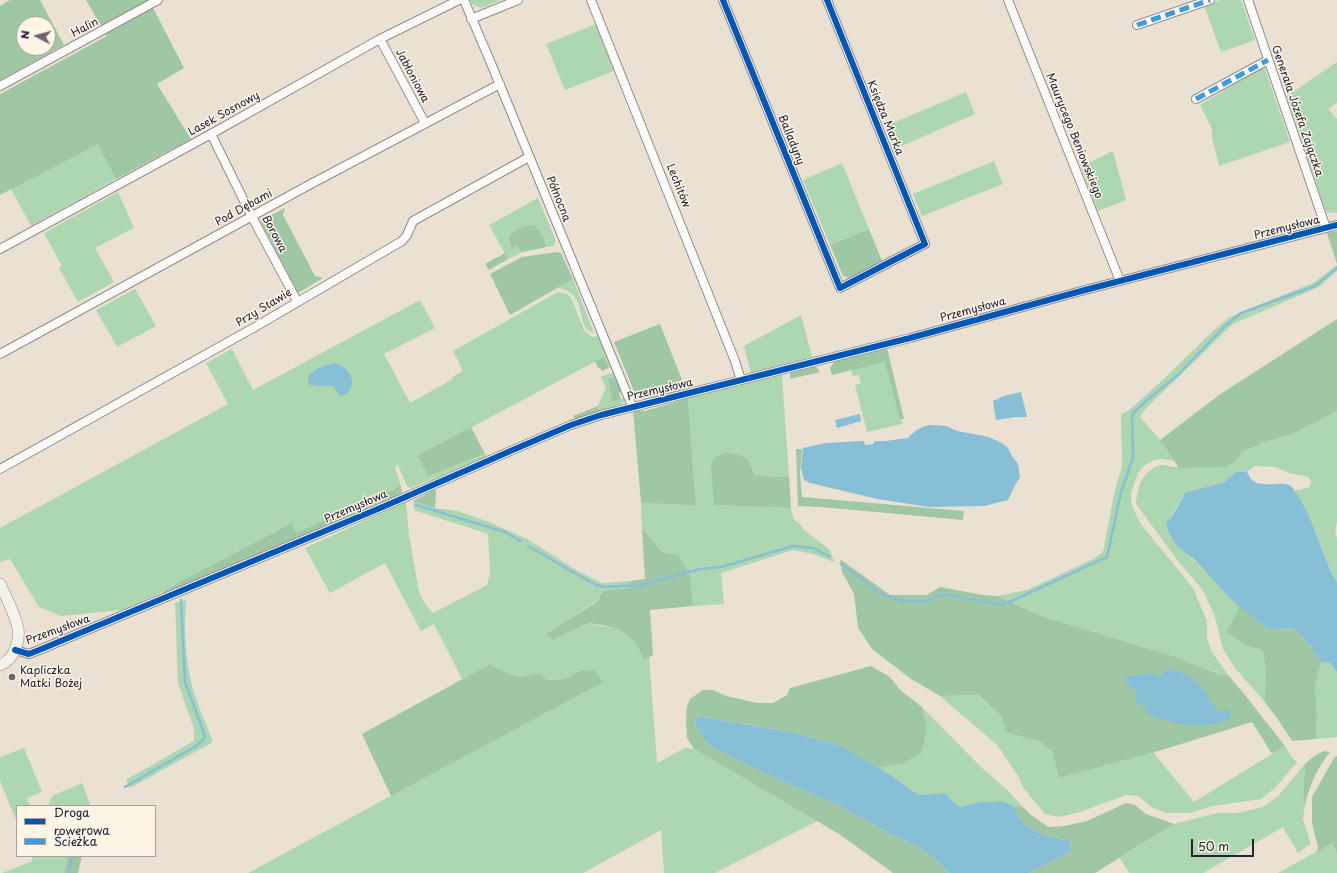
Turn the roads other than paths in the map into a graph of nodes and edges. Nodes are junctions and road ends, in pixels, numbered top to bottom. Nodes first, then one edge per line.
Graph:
1 (158, 0) edge
2 (459, 0) edge
3 (464, 0) edge
4 (518, 0) edge
5 (591, 0) edge
6 (723, 0) edge
7 (827, 0) edge
8 (1008, 0) edge
9 (1210, 0) edge
10 (1248, 0) edge
11 (471, 19) junction
12 (1137, 25) dead end
13 (380, 39) junction
14 (1268, 60) junction
15 (500, 84) junction
16 (0, 86) edge
17 (1196, 99) dead end
18 (425, 124) junction
19 (211, 134) junction
20 (530, 157) junction
21 (252, 217) junction
22 (1337, 225) edge
23 (1326, 228) junction
24 (925, 244) joint
25 (0, 249) edge
26 (1120, 281) junction
27 (298, 301) junction
28 (0, 354) edge
29 (741, 380) junction
30 (632, 406) junction
31 (0, 469) edge
32 (0, 584) edge
33 (15, 650) junction
34 (0, 665) edge

1 - 16 street, Halin
2 - 13 street, Lasek Sosnowy
3 - 11 street, Północna
4 - 11 street
5 - 29 street, Lechitów
6 - 24 street, Balladyny
7 - 24 street, Księdza Marka
8 - 26 street, Maurycego Beniowskiego
9 - 12 street
10 - 14 street, Generała Józefa Zajączka
11 - 15 street, Północna
13 - 18 street, Jabłoniowa
13 - 19 street, Lasek Sosnowy
14 - 17 street
14 - 23 street, Generała Józefa Zajączka
15 - 18 street, Pod Dębami
15 - 20 street, Północna
18 - 21 street, Pod Dębami
19 - 21 street, Borowa
19 - 25 street, Lasek Sosnowy
20 - 27 street, Przy Stawie
20 - 30 street, Północna
21 - 27 street, Borowa
21 - 28 street, Pod Dębami
22 - 23 street, Przemysłowa
23 - 26 street, Przemysłowa
26 - 29 street, Przemysłowa
27 - 31 street, Przy Stawie
29 - 30 street, Przemysłowa
30 - 33 street, Przemysłowa
32 - 33 street
33 - 34 street

